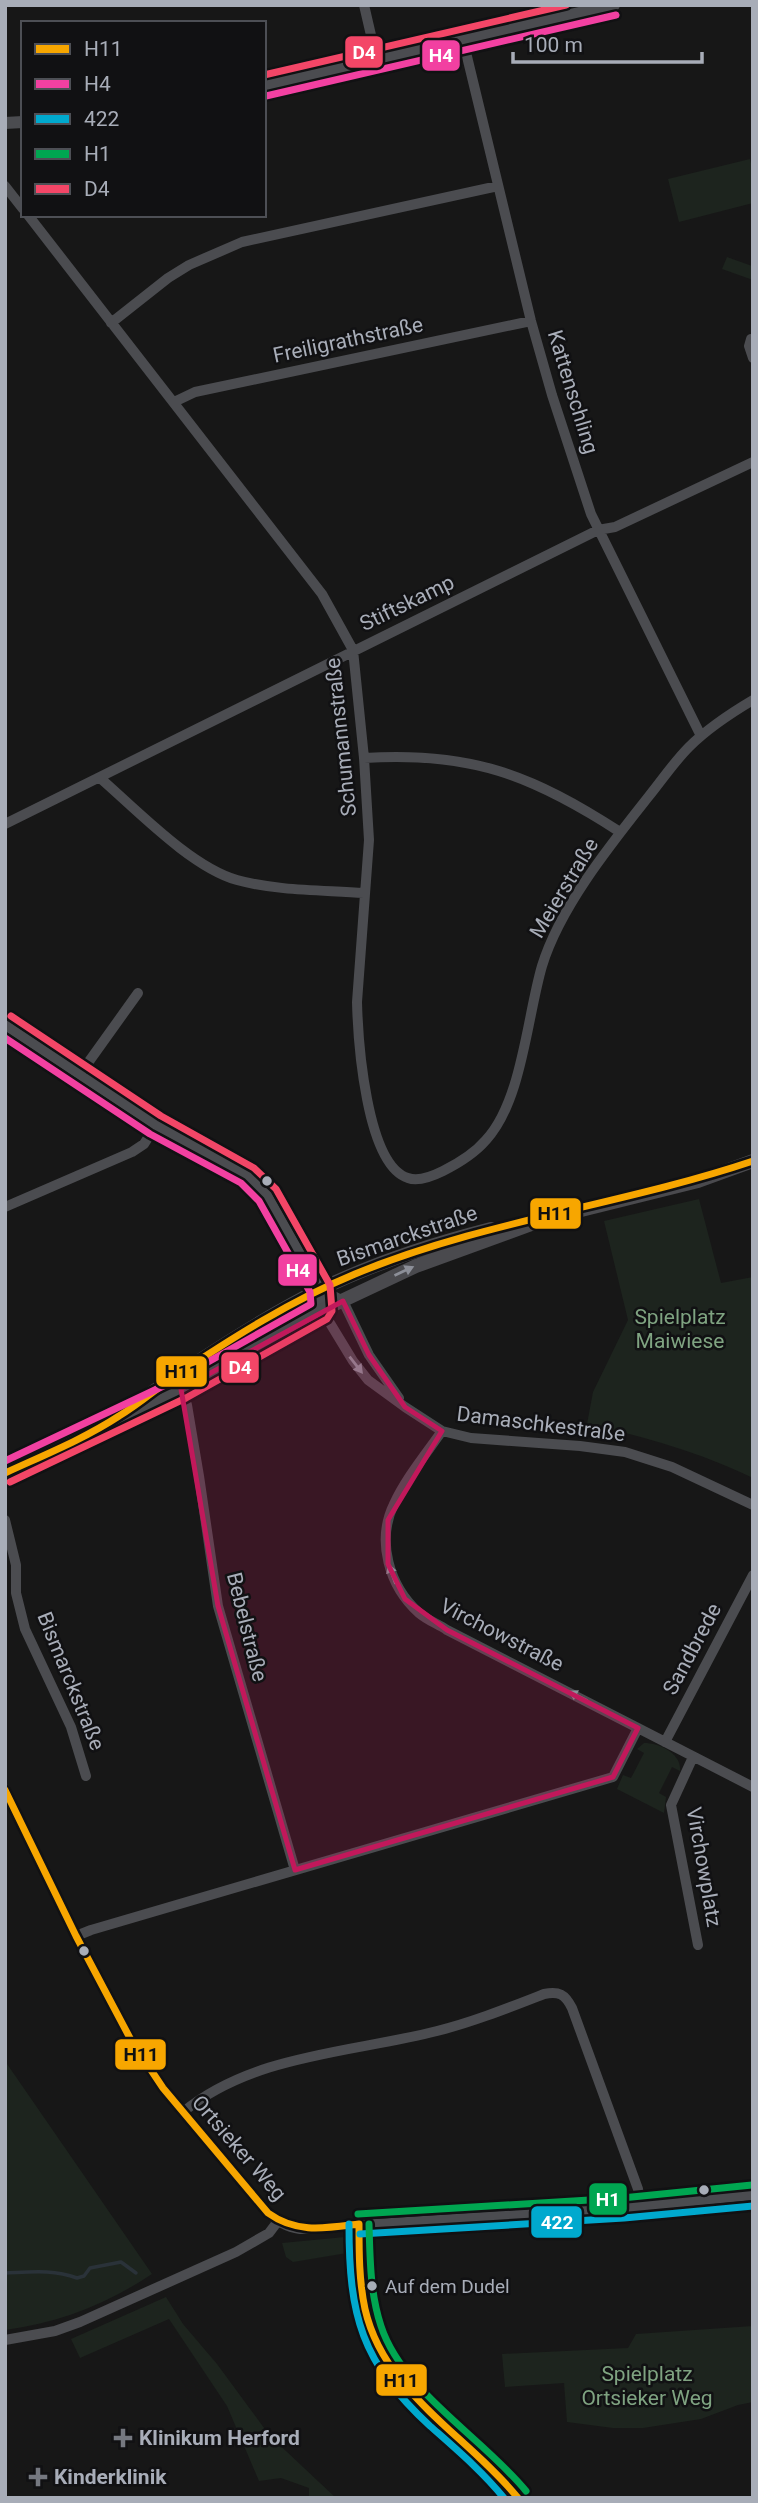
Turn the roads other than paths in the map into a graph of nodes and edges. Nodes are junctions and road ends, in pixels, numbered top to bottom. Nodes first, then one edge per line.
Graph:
1 (364, 5) edge
2 (614, 5) edge
3 (463, 40) junction
4 (377, 61) junction
5 (266, 86) edge
6 (5, 186) edge
7 (498, 186) junction
8 (21, 206) edge
9 (30, 217) edge
10 (531, 321) junction
11 (111, 323) junction
12 (753, 339) edge
13 (753, 358) edge
14 (174, 402) junction
15 (753, 462) edge
16 (598, 530) junction
17 (353, 650) junction
18 (753, 700) edge
19 (701, 736) junction
20 (364, 758) junction
21 (100, 778) junction
22 (5, 824) edge
23 (620, 832) junction
24 (364, 893) junction
25 (138, 993) dead end
26 (5, 1025) edge
27 (80, 1074) junction
28 (156, 1125) junction
29 (753, 1161) edge
30 (410, 1179) joint
31 (5, 1207) edge
32 (545, 1219) junction
33 (320, 1289) junction
34 (343, 1301) junction
35 (322, 1310) junction
36 (181, 1389) junction
37 (405, 1408) junction
38 (111, 1421) junction
39 (442, 1431) junction
40 (5, 1474) edge
41 (753, 1505) edge
42 (5, 1520) edge
43 (753, 1574) edge
44 (638, 1728) junction
45 (665, 1742) junction
46 (693, 1758) junction
47 (86, 1776) dead end
48 (753, 1787) edge
49 (5, 1789) edge
50 (295, 1870) junction
51 (76, 1936) junction
52 (698, 1945) dead end
53 (183, 2112) junction
54 (753, 2195) edge
55 (641, 2206) junction
56 (278, 2221) junction
57 (359, 2224) junction
58 (5, 2340) edge
59 (518, 2498) edge

1 - 4 street
2 - 3 street
3 - 4 street
3 - 7 street, Kattenschling
4 - 5 street
6 - 8 street
7 - 10 street, Kattenschling
7 - 11 street
9 - 11 street, Schumannstraße
10 - 14 street, Freiligrathstraße
10 - 16 street, Kattenschling
11 - 14 street, Schumannstraße
12 - 13 street
14 - 17 street, Schumannstraße
15 - 16 street, Stiftskamp
16 - 17 street, Stiftskamp
16 - 19 street, Kattenschling
17 - 20 street, Schumannstraße
17 - 21 street, Stiftskamp
18 - 19 street, Meierstraße
19 - 23 street, Meierstraße
20 - 23 street
20 - 24 street, Schumannstraße
21 - 22 street, Stiftskamp
21 - 24 street
23 - 30 street, Meierstraße
24 - 30 street, Schumannstraße
25 - 27 street
26 - 27 street
27 - 28 street
28 - 31 street
28 - 33 street
29 - 32 main road, Bismarckstraße
32 - 33 main road, Bismarckstraße
34 -> 32 main road, Bismarckstraße
33 - 34 street
33 - 35 street
33 - 38 main road, Bismarckstraße
34 - 35 main road, Bismarckstraße
34 - 37 street, Damaschkestraße
35 - 36 main road, Bismarckstraße
35 -> 37 street, Damaschkestraße
36 - 38 main road, Bismarckstraße
36 - 50 street, Bebelstraße
37 - 39 street, Damaschkestraße
38 - 40 main road, Bismarckstraße
39 - 41 street, Damaschkestraße
44 -> 39 street, Virchowstraße
42 - 47 street, Bismarckstraße
43 - 45 street, Sandbrede
44 - 45 street, Virchowstraße
44 - 50 street
45 - 46 street, Virchowstraße
46 - 48 street, Virchowstraße
46 - 52 street, Virchowplatz
49 - 51 street, Ortsieker Weg
50 - 51 street
51 - 53 street, Ortsieker Weg
53 - 55 street
53 - 56 street, Ortsieker Weg
54 - 55 street, Ortsieker Weg
55 - 57 street, Ortsieker Weg
56 - 57 street, Ortsieker Weg
56 - 58 street
57 - 59 street

